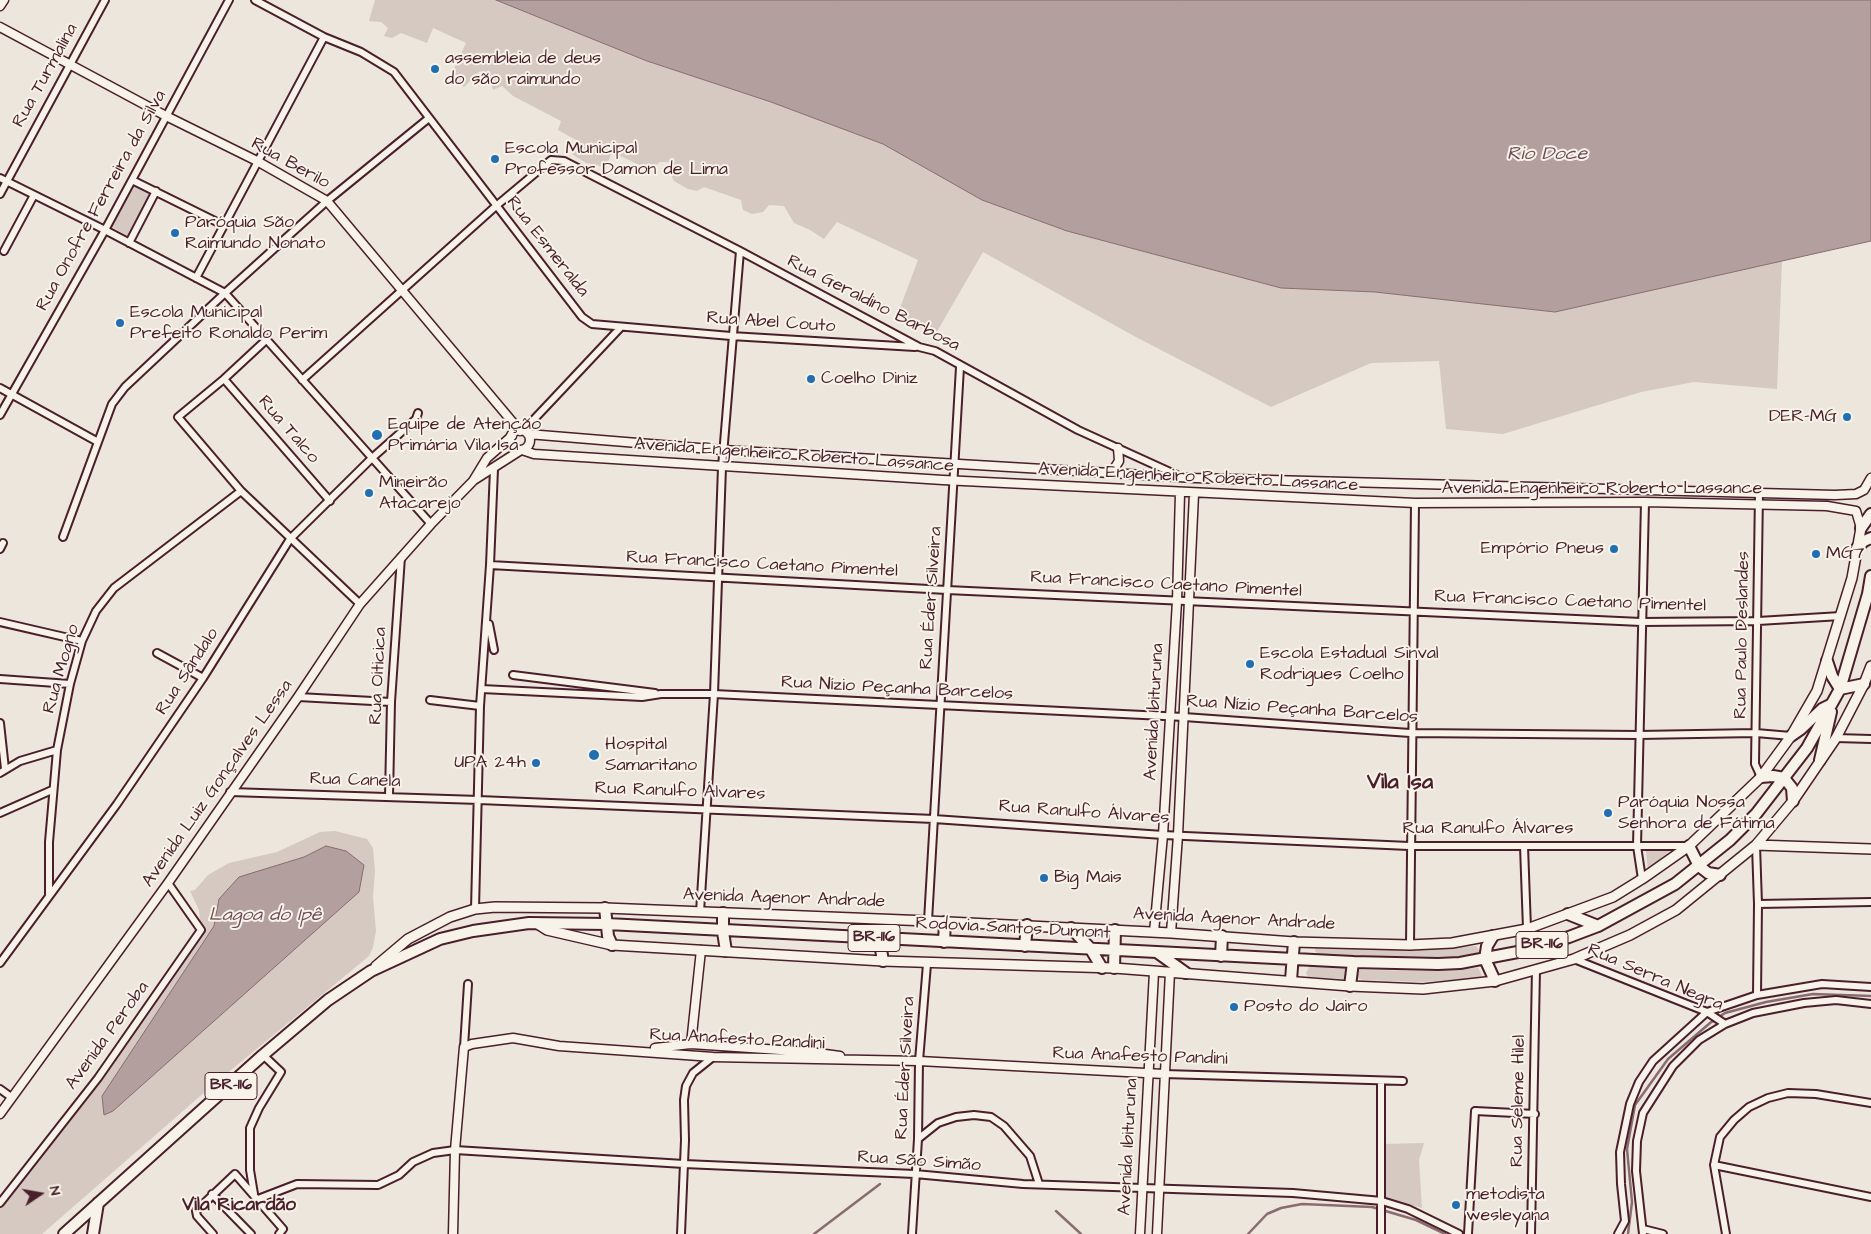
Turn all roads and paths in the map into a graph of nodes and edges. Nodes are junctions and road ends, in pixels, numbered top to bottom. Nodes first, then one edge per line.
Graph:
1 (4, 0) edge
2 (105, 0) edge
3 (229, 0) edge
4 (254, 0) edge
5 (0, 6) edge
6 (0, 27) edge
7 (324, 37) junction
8 (69, 64) junction
9 (166, 116) junction
10 (429, 118) junction
11 (257, 161) junction
12 (3, 180) edge
13 (132, 180) junction
14 (156, 191) junction
15 (0, 194) edge
16 (34, 196) junction
17 (327, 201) junction
18 (496, 206) junction
19 (223, 225) junction
20 (105, 230) junction
21 (129, 243) junction
22 (4, 251) dead end
23 (740, 251) junction
24 (196, 278) junction
25 (402, 289) junction
26 (224, 292) junction
27 (622, 327) junction
28 (731, 336) junction
29 (266, 340) junction
30 (918, 347) junction
31 (960, 367) junction
32 (224, 379) junction
33 (302, 380) junction
34 (0, 388) edge
35 (14, 393) junction
36 (418, 413) dead end
37 (0, 415) edge
38 (523, 432) junction
39 (512, 436) junction
40 (98, 442) junction
41 (618, 442) junction
42 (1118, 448) junction
43 (521, 450) junction
44 (723, 450) junction
45 (372, 458) junction
46 (618, 460) junction
47 (955, 462) junction
48 (722, 466) junction
49 (494, 469) junction
50 (1112, 472) junction
51 (1180, 477) junction
52 (1871, 478) edge
53 (1281, 480) junction
54 (473, 481) junction
55 (954, 481) junction
56 (241, 491) junction
57 (1759, 492) junction
58 (1180, 493) junction
59 (1194, 494) junction
60 (1281, 496) junction
61 (330, 501) junction
62 (1645, 502) junction
63 (1415, 504) junction
64 (1759, 505) junction
65 (1871, 514) edge
66 (431, 524) junction
67 (1861, 528) junction
68 (63, 537) dead end
69 (1871, 538) edge
70 (290, 539) junction
71 (1857, 548) junction
72 (400, 557) junction
73 (490, 565) junction
74 (1871, 576) edge
75 (718, 577) junction
76 (947, 590) junction
77 (1177, 601) junction
78 (1190, 602) junction
79 (360, 604) junction
80 (487, 605) junction
81 (1413, 611) junction
82 (1841, 616) junction
83 (1758, 621) junction
84 (0, 622) edge
85 (1641, 622) junction
86 (82, 641) junction
87 (494, 650) dead end
88 (157, 653) dead end
89 (1827, 661) junction
90 (1871, 666) edge
91 (513, 675) dead end
92 (204, 678) junction
93 (0, 679) edge
94 (70, 684) junction
95 (1864, 684) junction
96 (482, 689) junction
97 (1840, 689) junction
98 (661, 694) junction
99 (714, 694) junction
100 (298, 697) junction
101 (430, 700) dead end
102 (392, 702) junction
103 (1831, 705) junction
104 (480, 706) junction
105 (940, 707) junction
106 (1170, 717) junction
107 (1184, 718) junction
108 (0, 723) edge
109 (1410, 733) junction
110 (1756, 733) junction
111 (1639, 735) junction
112 (1791, 736) junction
113 (1836, 738) junction
114 (1871, 739) edge
115 (57, 750) junction
116 (1820, 760) junction
117 (2, 771) edge
118 (1761, 777) junction
119 (1784, 778) junction
120 (52, 790) junction
121 (230, 792) junction
122 (389, 796) junction
123 (479, 800) junction
124 (1793, 801) junction
125 (705, 810) junction
126 (0, 814) edge
127 (934, 819) junction
128 (1163, 835) junction
129 (1178, 836) junction
130 (1756, 844) junction
131 (1409, 846) junction
132 (1524, 846) junction
133 (1637, 846) junction
134 (1688, 846) junction
135 (1871, 849) edge
136 (1699, 866) junction
137 (1720, 875) junction
138 (1642, 879) junction
139 (168, 883) junction
140 (49, 894) junction
141 (1871, 902) edge
142 (1758, 904) junction
143 (605, 908) junction
144 (475, 910) junction
145 (700, 912) junction
146 (723, 913) junction
147 (1568, 914) junction
148 (928, 921) junction
149 (945, 922) junction
150 (536, 923) junction
151 (607, 924) junction
152 (1027, 925) junction
153 (1598, 926) junction
154 (1072, 928) junction
155 (1527, 929) junction
156 (1116, 930) junction
157 (723, 932) junction
158 (1154, 932) junction
159 (1171, 933) junction
160 (1222, 936) junction
161 (1493, 936) junction
162 (879, 938) junction
163 (944, 942) junction
164 (1294, 942) junction
165 (612, 945) junction
166 (1410, 945) junction
167 (1025, 946) junction
168 (1090, 948) junction
169 (701, 950) junction
170 (1114, 950) junction
171 (726, 951) junction
172 (1157, 953) junction
173 (1221, 956) junction
174 (1292, 958) junction
175 (1484, 958) junction
176 (1574, 959) junction
177 (883, 962) junction
178 (1353, 962) junction
179 (0, 963) edge
180 (927, 964) junction
181 (1102, 968) junction
182 (1114, 968) junction
183 (1536, 969) junction
184 (371, 970) junction
185 (1154, 972) junction
186 (1170, 972) junction
187 (1186, 973) junction
188 (1291, 980) junction
189 (1495, 981) junction
190 (468, 984) dead end
191 (1350, 986) junction
192 (1871, 987) edge
193 (1757, 995) junction
194 (1871, 1004) edge
195 (1707, 1012) junction
196 (1725, 1024) junction
197 (691, 1044) junction
198 (464, 1047) junction
199 (628, 1050) junction
200 (264, 1055) junction
201 (713, 1056) junction
202 (875, 1061) junction
203 (919, 1061) junction
204 (1148, 1073) junction
205 (1164, 1074) junction
206 (1381, 1080) junction
207 (1403, 1081) dead end
208 (0, 1089) edge
209 (11, 1097) junction
210 (1871, 1103) edge
211 (0, 1114) edge
212 (1535, 1114) junction
213 (918, 1139) junction
214 (455, 1150) junction
215 (684, 1164) junction
216 (1714, 1164) junction
217 (915, 1174) junction
218 (1039, 1184) junction
219 (1142, 1188) junction
220 (1159, 1190) junction
221 (212, 1194) junction
222 (256, 1197) junction
223 (1871, 1197) edge
224 (1382, 1201) junction
225 (0, 1203) edge
226 (98, 1203) junction
227 (1643, 1231) edge
228 (281, 1232) edge
229 (64, 1234) edge
230 (93, 1234) edge
231 (212, 1234) edge
232 (251, 1234) edge
233 (453, 1234) edge
234 (681, 1234) edge
235 (912, 1234) edge
236 (1140, 1234) edge
237 (1157, 1234) edge
238 (1381, 1234) edge
239 (1459, 1234) edge
240 (1468, 1234) edge
241 (1531, 1234) edge
242 (1618, 1234) edge
243 (1663, 1234) edge
244 (1726, 1234) edge

1 - 5 street
2 - 8 street, Rua Turmalina
3 - 9 street, Rua Onofre Ferreira da Silva
4 - 7 street, Rua Esmeralda
6 - 8 street, Rua Berilo
7 - 10 street, Rua Esmeralda
7 - 11 street
8 - 9 street, Rua Berilo
8 - 12 street, Rua Turmalina
9 - 11 street, Rua Berilo
9 - 13 street, Rua Onofre Ferreira da Silva
10 - 17 street
10 - 18 street, Rua Esmeralda
11 - 17 street, Rua Berilo
11 - 19 street
12 - 15 street, Rua Turmalina
12 - 16 street
13 - 14 street
13 - 20 street, Rua Onofre Ferreira da Silva
14 - 19 street
14 - 21 street
16 - 20 street
16 - 22 street
17 - 25 street, Rua Berilo
17 - 26 street
18 - 23 street, Rua Geraldino Barbosa
18 - 25 street
18 - 27 street, Rua Esmeralda
19 - 24 street
20 - 21 street
20 - 35 street, Rua Onofre Ferreira da Silva
21 - 24 street
23 - 28 street
23 - 30 street, Rua Geraldino Barbosa
24 - 26 street
25 - 33 street
25 - 38 street, Rua Berilo
26 - 29 street
26 - 40 street
27 - 28 street, Rua Abel Couto
27 - 38 street
28 - 30 street, Rua Abel Couto
28 - 44 street
29 - 32 street
29 - 33 street
30 - 31 street, Rua Geraldino Barbosa
31 - 42 street, Rua Geraldino Barbosa
31 - 47 street, Rua Éder Silveira
32 - 56 street
32 - 61 street, Rua Talco
33 - 45 street
34 - 35 street
35 - 37 street, Rua Onofre Ferreira da Silva
35 - 40 street
36 - 45 street, Rua Sândalo
38 - 39 street
38 - 41 street, Avenida Engenheiro Roberto Lassance
38 - 43 street
39 - 43 street
39 - 54 street, Avenida Luiz Gonçalves Lessa
40 - 68 street
41 - 44 street, Avenida Engenheiro Roberto Lassance
41 - 46 street
42 - 50 street
42 - 51 street, Rua Geraldino Barbosa
43 - 46 street, Avenida Engenheiro Roberto Lassance
43 - 49 street, Avenida Luiz Gonçalves Lessa
44 - 47 street, Avenida Engenheiro Roberto Lassance
44 - 48 street
45 - 61 street, Rua Sândalo
45 - 66 street
46 - 48 street, Avenida Engenheiro Roberto Lassance
47 - 50 street, Avenida Engenheiro Roberto Lassance
47 - 55 street, Rua Éder Silveira
48 - 55 street, Avenida Engenheiro Roberto Lassance
48 - 75 street
49 - 54 street, Avenida Luiz Gonçalves Lessa
49 - 73 street
50 - 51 street, Avenida Engenheiro Roberto Lassance
51 - 53 street, Avenida Engenheiro Roberto Lassance
52 - 57 street, Avenida Engenheiro Roberto Lassance
53 - 57 street, Avenida Engenheiro Roberto Lassance
53 - 60 street
54 - 66 street, Avenida Luiz Gonçalves Lessa
55 - 58 street, Avenida Engenheiro Roberto Lassance
55 - 76 street, Rua Éder Silveira
56 - 70 street
56 - 86 street, Rua Mogno
57 - 64 street, Rua Paulo Deslandes
58 - 59 street, Avenida Engenheiro Roberto Lassance
58 - 77 street, Avenida Ibituruna
59 - 60 street, Avenida Engenheiro Roberto Lassance
59 - 78 street, Avenida Ibituruna
60 - 63 street, Avenida Engenheiro Roberto Lassance
61 - 70 street, Rua Sândalo
62 - 63 street, Avenida Engenheiro Roberto Lassance
62 - 64 street, Avenida Engenheiro Roberto Lassance
62 - 85 street
63 - 81 street
64 - 67 street, Avenida Engenheiro Roberto Lassance
64 - 83 street, Rua Paulo Deslandes
65 - 67 highway
66 - 72 street, Avenida Luiz Gonçalves Lessa
67 - 71 main road, Avenida Agenor Andrade
69 - 71 highway
70 - 79 street
70 - 92 street, Rua Sândalo
71 - 82 main road, Avenida Agenor Andrade
72 - 79 street, Avenida Luiz Gonçalves Lessa
72 - 102 street, Rua Oiticica
73 - 75 street, Rua Francisco Caetano Pimentel
73 - 80 street
74 - 97 highway, Rodovia Santos Dumont / BR-116
75 - 76 street, Rua Francisco Caetano Pimentel
75 - 99 street
76 - 77 street, Rua Francisco Caetano Pimentel
76 - 105 street, Rua Éder Silveira
77 - 78 street, Rua Francisco Caetano Pimentel
77 - 106 street, Avenida Ibituruna
78 - 81 street, Rua Francisco Caetano Pimentel
78 - 107 street, Avenida Ibituruna
79 - 100 street, Avenida Luiz Gonçalves Lessa
80 - 87 street
80 - 96 street
81 - 85 street, Rua Francisco Caetano Pimentel
81 - 109 street
82 - 83 street, Rua Francisco Caetano Pimentel
82 - 89 main road, Avenida Agenor Andrade
83 - 85 street, Rua Francisco Caetano Pimentel
83 - 110 street, Rua Paulo Deslandes
84 - 86 street
85 - 111 street
86 - 94 street, Rua Mogno
88 - 92 street
89 - 97 highway
89 - 112 main road, Avenida Agenor Andrade
90 - 95 main road
91 - 98 street, Rua Nízio Peçanha Barcelos
92 - 140 street, Rua Sândalo
93 - 94 street
94 - 115 street, Rua Mogno
95 - 97 highway
95 - 113 main road
96 - 98 street, Rua Nízio Peçanha Barcelos
96 - 104 street
97 - 103 highway, Rodovia Santos Dumont / BR-116
98 - 99 street, Rua Nízio Peçanha Barcelos
99 - 105 street, Rua Nízio Peçanha Barcelos
99 - 125 street
100 - 102 street
100 - 121 street, Avenida Luiz Gonçalves Lessa
101 - 104 street
102 - 122 street, Rua Oiticica
103 - 112 highway
103 - 116 highway
103 - 119 highway, Rodovia Santos Dumont / BR-116
104 - 123 street
105 - 106 street, Rua Nízio Peçanha Barcelos
105 - 127 street, Rua Éder Silveira
106 - 107 street, Rua Nízio Peçanha Barcelos
106 - 128 street, Avenida Ibituruna
107 - 109 street, Rua Nízio Peçanha Barcelos
107 - 129 street, Avenida Ibituruna
108 - 117 street
109 - 111 street, Rua Nízio Peçanha Barcelos
109 - 131 street
110 - 111 street, Rua Nízio Peçanha Barcelos
110 - 112 street, Rua Nízio Peçanha Barcelos
110 - 118 street, Rua Paulo Deslandes
111 - 133 street
112 - 118 main road, Avenida Agenor Andrade
113 - 114 street
113 - 116 main road
115 - 117 street
115 - 120 street, Rua Mogno
116 - 124 main road
118 - 119 highway
118 - 134 main road, Avenida Agenor Andrade
119 - 124 highway
119 - 136 highway, Rodovia Santos Dumont / BR-116
120 - 126 street
120 - 140 street, Rua Mogno
121 - 122 street, Rua Canela
121 - 139 street, Avenida Luiz Gonçalves Lessa
122 - 123 street, Rua Canela
123 - 125 street, Rua Ranulfo Álvares
123 - 144 street
124 - 130 main road
125 - 127 street, Rua Ranulfo Álvares
125 - 145 street
127 - 128 street, Rua Ranulfo Álvares
127 - 148 street, Rua Éder Silveira
128 - 129 street, Rua Ranulfo Álvares
128 - 158 street, Avenida Ibituruna
129 - 131 street, Rua Ranulfo Álvares
129 - 159 street, Avenida Ibituruna
130 - 135 main road
130 - 137 main road
130 - 142 street
131 - 132 street, Rua Ranulfo Álvares
131 - 166 street
132 - 133 street, Rua Ranulfo Álvares
132 - 155 street
133 - 134 street, Rua Ranulfo Álvares
133 - 138 street
134 - 136 highway
134 - 138 main road, Avenida Agenor Andrade
136 - 137 highway
136 - 153 highway, Rodovia Santos Dumont / BR-116
137 - 176 main road
138 - 147 main road, Avenida Agenor Andrade
139 - 209 street, Avenida Luiz Gonçalves Lessa
139 - 225 street, Avenida Peroba
140 - 179 street, Rua Sândalo
141 - 142 street
142 - 193 street
143 - 144 main road, Avenida Agenor Andrade
143 - 145 main road, Avenida Agenor Andrade
143 - 151 highway
144 - 184 main road, Avenida Agenor Andrade
145 - 146 main road, Avenida Agenor Andrade
146 - 148 main road, Avenida Agenor Andrade
146 - 157 highway
147 - 153 highway
147 - 155 main road, Avenida Agenor Andrade
148 - 149 main road, Avenida Agenor Andrade
149 - 152 main road, Avenida Agenor Andrade
149 - 163 highway
150 - 151 highway, Rodovia Santos Dumont / BR-116
150 - 165 main road
150 - 184 highway, Rodovia Santos Dumont / BR-116
151 - 157 highway, Rodovia Santos Dumont / BR-116
151 - 165 highway
152 - 154 main road, Avenida Agenor Andrade
152 - 167 highway
153 - 175 highway, Rodovia Santos Dumont / BR-116
154 - 156 main road, Avenida Agenor Andrade
154 - 168 highway
155 - 161 main road, Avenida Agenor Andrade
156 - 158 main road, Avenida Agenor Andrade
156 - 170 highway
157 - 162 highway, Rodovia Santos Dumont / BR-116
157 - 171 highway
158 - 159 main road, Avenida Agenor Andrade
159 - 160 main road, Avenida Agenor Andrade
160 - 164 main road, Avenida Agenor Andrade
160 - 173 highway
161 - 166 main road, Avenida Agenor Andrade
161 - 175 highway
162 - 163 highway, Rodovia Santos Dumont / BR-116
162 - 177 highway
163 - 167 highway, Rodovia Santos Dumont / BR-116
164 - 166 main road, Avenida Agenor Andrade
164 - 174 highway
165 - 169 main road
167 - 168 highway, Rodovia Santos Dumont / BR-116
168 - 170 highway, Rodovia Santos Dumont / BR-116
168 - 181 highway
169 - 171 main road
169 - 197 street
170 - 172 highway, Rodovia Santos Dumont / BR-116
170 - 182 highway
171 - 177 main road
172 - 173 highway, Rodovia Santos Dumont / BR-116
172 - 187 highway
173 - 174 highway, Rodovia Santos Dumont / BR-116
174 - 178 highway, Rodovia Santos Dumont / BR-116
174 - 188 highway
175 - 178 highway, Rodovia Santos Dumont / BR-116
175 - 189 highway
176 - 183 main road
176 - 195 street, Rua Serra Negra
177 - 180 main road
178 - 191 highway
180 - 181 main road
180 - 203 street, Rua Éder Silveira
181 - 182 main road
182 - 185 main road
183 - 189 main road
183 - 212 street, Rua Seleme Hilel
184 - 200 highway, Rodovia Santos Dumont / BR-116
185 - 186 main road
185 - 204 street, Avenida Ibituruna
186 - 187 main road
186 - 205 street, Avenida Ibituruna
187 - 188 main road
188 - 191 main road
189 - 191 main road
190 - 198 street
192 - 193 street
193 - 195 street
194 - 196 street
195 - 196 street, Rua Serra Negra
195 - 242 street
196 - 227 street
197 - 199 street, Rua Anafesto Pandini
197 - 202 street, Rua Anafesto Pandini
198 - 199 street, Rua Anafesto Pandini
198 - 214 street
199 - 201 street, Rua Anafesto Pandini
200 - 222 street
200 - 226 highway, Rodovia Santos Dumont / BR-116
201 - 202 street, Rua Anafesto Pandini
201 - 215 street
202 - 203 street, Rua Anafesto Pandini
203 - 204 street, Rua Anafesto Pandini
203 - 213 street, Rua Éder Silveira
204 - 205 street, Rua Anafesto Pandini
204 - 219 street, Avenida Ibituruna
205 - 206 street, Rua Anafesto Pandini
205 - 220 street, Avenida Ibituruna
206 - 207 street, Rua Anafesto Pandini
206 - 224 street
208 - 209 street
209 - 211 street, Avenida Luiz Gonçalves Lessa
210 - 216 street
212 - 240 street
212 - 241 street, Rua Seleme Hilel
213 - 217 street, Rua Éder Silveira
213 - 218 street
214 - 215 street, Rua São Simão
214 - 222 street, Rua São Simão
214 - 233 street
215 - 217 street, Rua São Simão
215 - 234 street
216 - 223 street
216 - 244 street
217 - 218 street, Rua São Simão
217 - 235 street, Rua Éder Silveira
218 - 219 street, Rua São Simão
219 - 220 street, Rua São Simão
219 - 236 street, Avenida Ibituruna
220 - 224 street, Rua São Simão
220 - 237 street, Avenida Ibituruna
221 - 222 street
221 - 231 street
221 - 232 street
222 - 228 street
224 - 238 street
224 - 239 street, Rua São Simão
226 - 229 highway, Rodovia Santos Dumont / BR-116
226 - 230 highway
227 - 243 street

